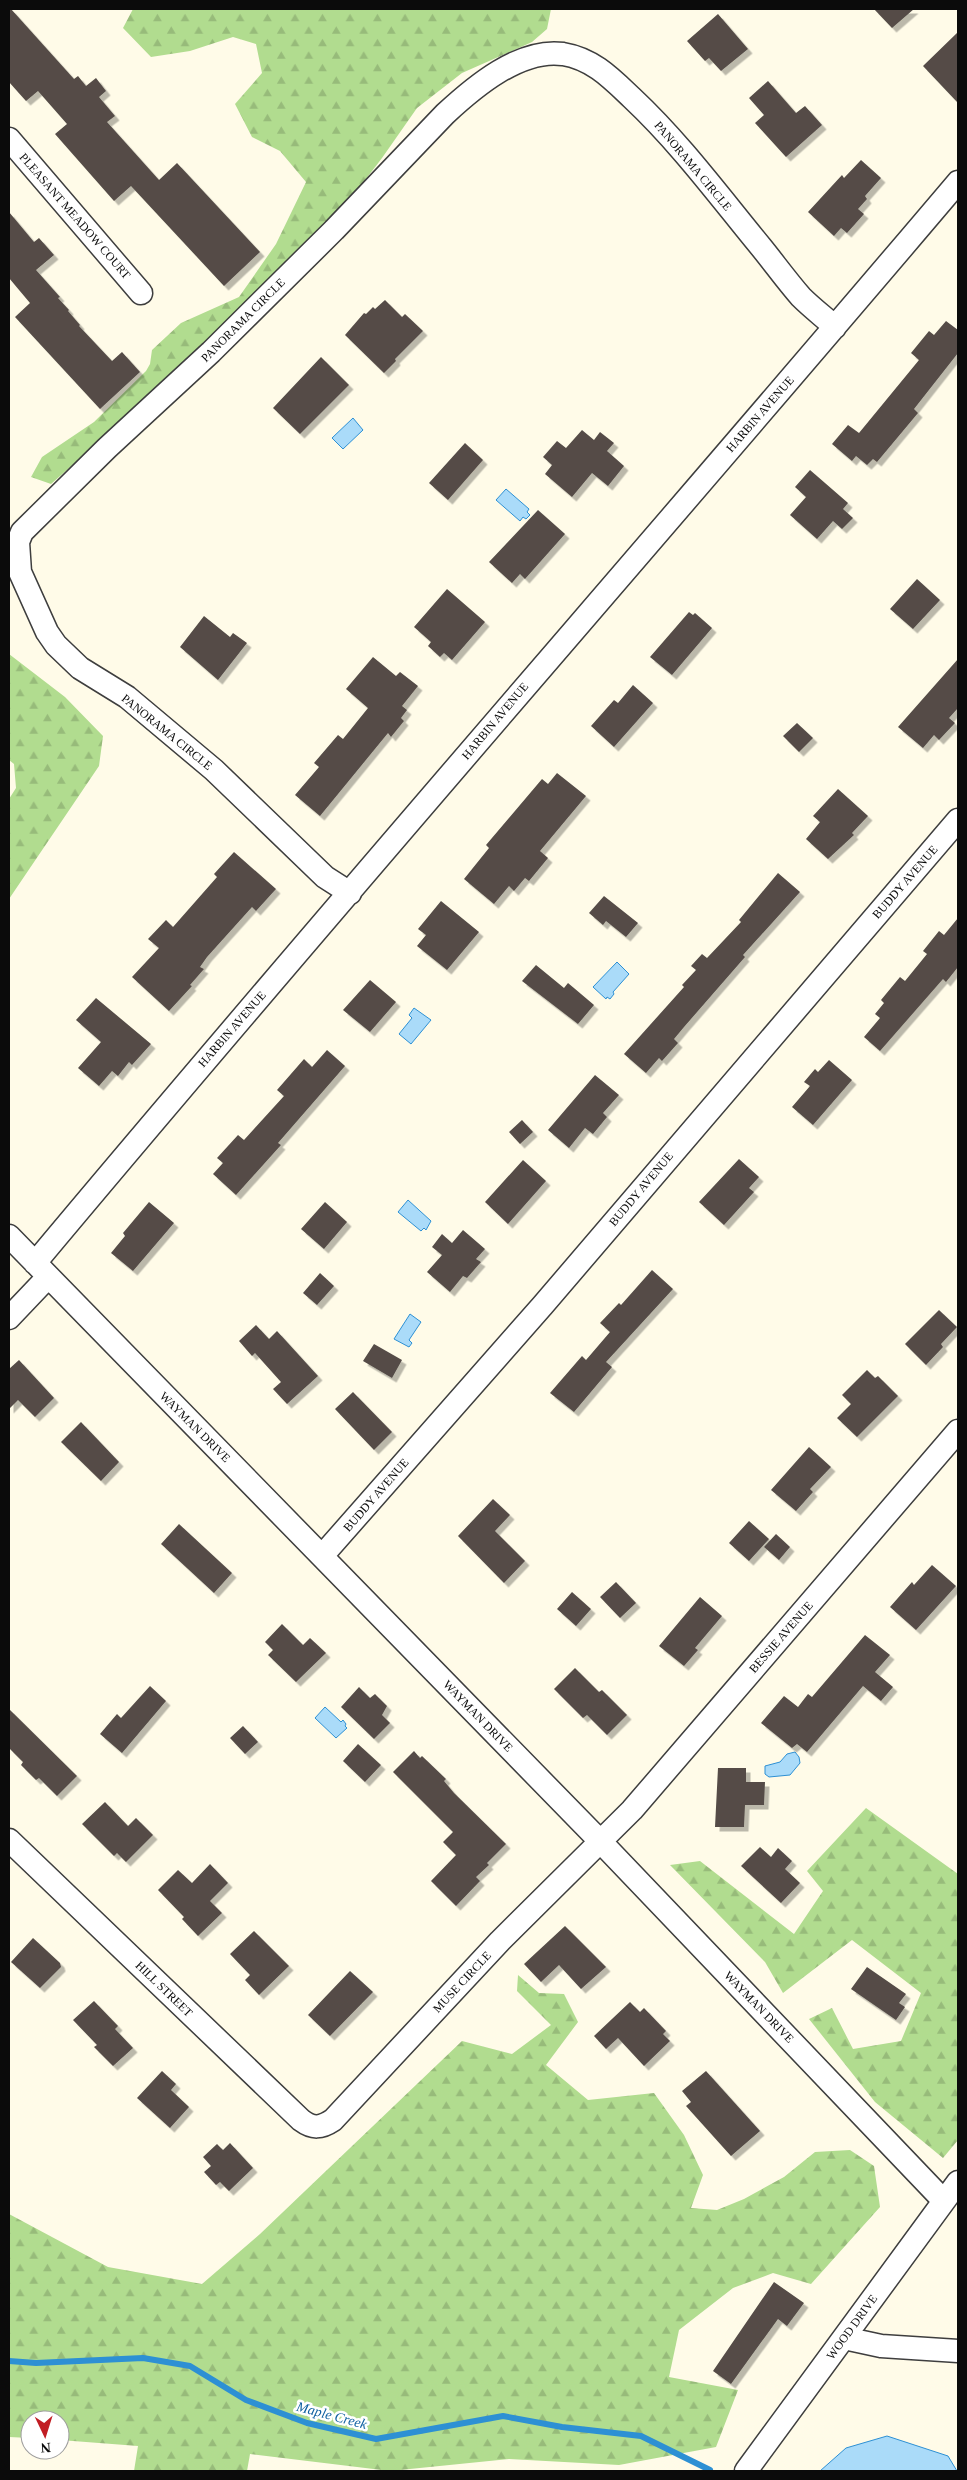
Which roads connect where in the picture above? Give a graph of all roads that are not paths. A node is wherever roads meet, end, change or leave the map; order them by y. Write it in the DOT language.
graph roads {
  1 [pos="9,138"];
  2 [pos="958,182"];
  3 [pos="141,293"];
  4 [pos="835,327"];
  5 [pos="958,820"];
  6 [pos="350,894"];
  7 [pos="9,1236"];
  8 [pos="41,1270"];
  9 [pos="9,1318"];
  10 [pos="958,1432"];
  11 [pos="322,1556"];
  12 [pos="9,1840"];
  13 [pos="600,1841"];
  14 [pos="325,2126"];
  15 [pos="958,2182"];
  16 [pos="943,2200"];
  17 [pos="844,2338"];
  18 [pos="958,2351"];
  19 [pos="746,2471"];
  1 -- 3 [label="street, PLEASANT MEADOW COURT"];
  2 -- 4 [label="street, HARBIN AVENUE"];
  4 -- 6 [label="street, HARBIN AVENUE"];
  4 -- 6 [label="street, PANORAMA CIRCLE"];
  5 -- 11 [label="street, BUDDY AVENUE"];
  6 -- 8 [label="street, HARBIN AVENUE"];
  7 -- 8 [label="street, WAYMAN DRIVE"];
  8 -- 9 [label="street, HARBIN AVENUE"];
  8 -- 11 [label="street, WAYMAN DRIVE"];
  10 -- 13 [label="street, BESSIE AVENUE"];
  11 -- 13 [label="street, WAYMAN DRIVE"];
  12 -- 14 [label="street, HILL STREET"];
  13 -- 14 [label="street, MUSE CIRCLE"];
  13 -- 16 [label="street, WAYMAN DRIVE"];
  15 -- 16 [label="street, WOOD DRIVE"];
  16 -- 17 [label="street, WOOD DRIVE"];
  17 -- 18 [label="street"];
  17 -- 19 [label="street, WOOD DRIVE"];
}
